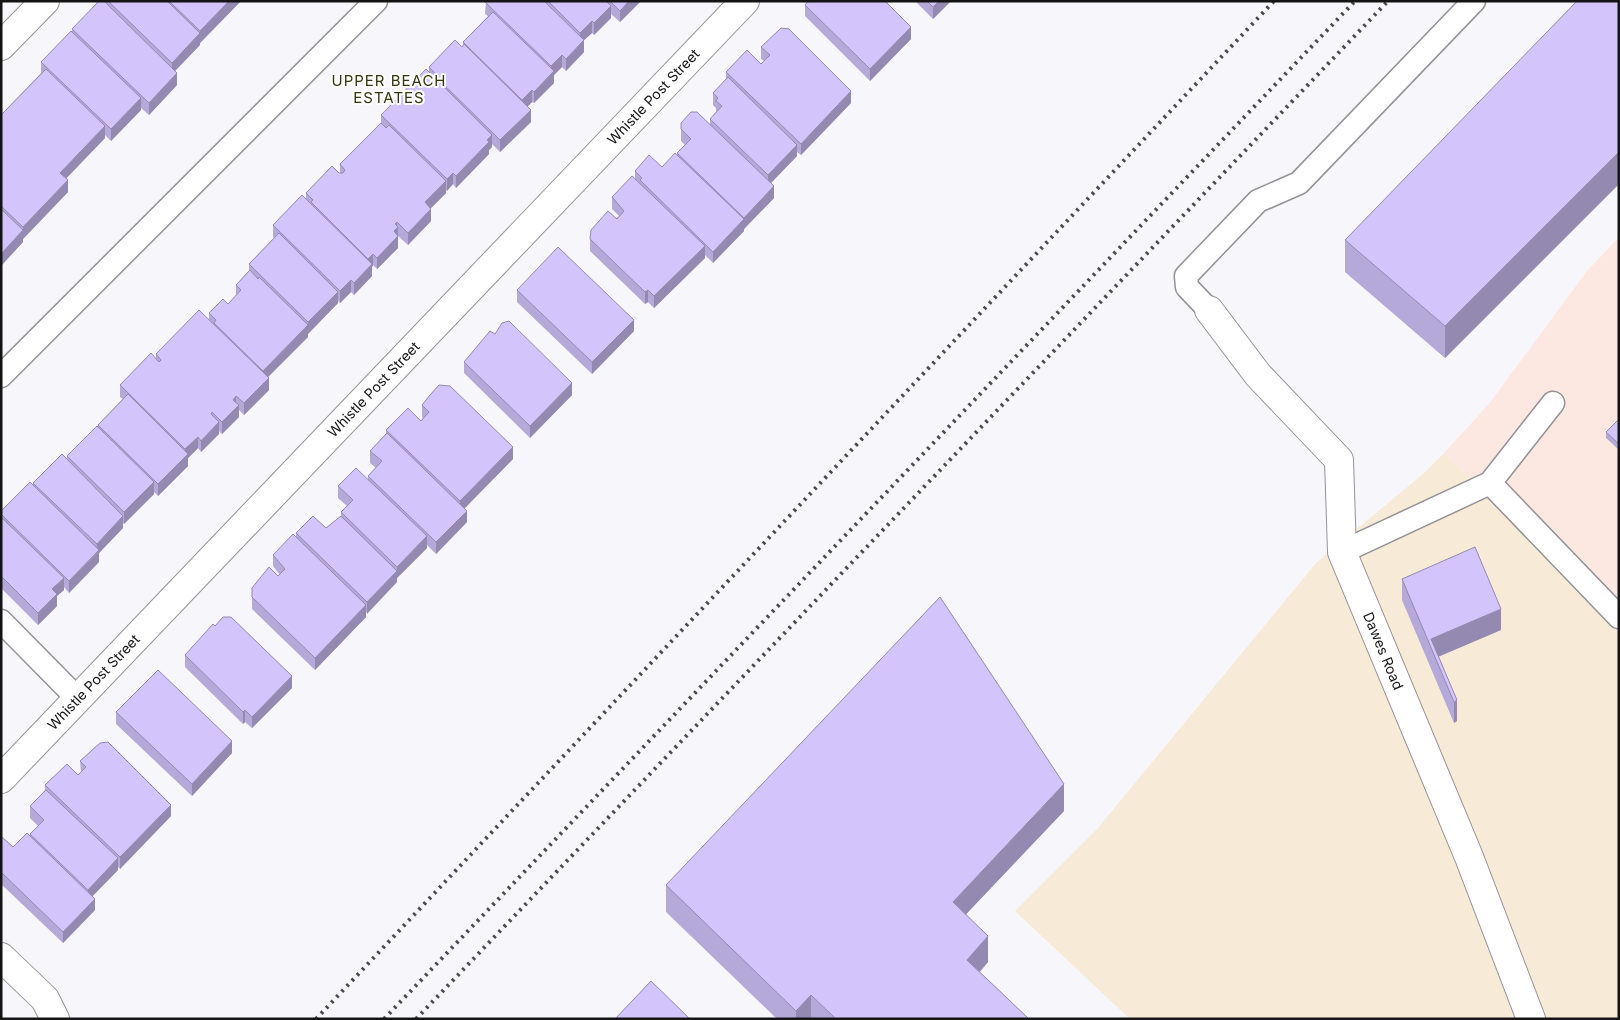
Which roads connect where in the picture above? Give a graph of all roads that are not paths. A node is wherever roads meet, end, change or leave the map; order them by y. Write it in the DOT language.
graph roads {
  1 [pos="45,1"];
  2 [pos="376,1"];
  3 [pos="745,1"];
  4 [pos="1474,1"];
  5 [pos="1,46"];
  6 [pos="1209,310"];
  7 [pos="1,376"];
  8 [pos="1553,404"];
  9 [pos="1490,483"];
  10 [pos="1342,552"];
  11 [pos="1619,616"];
  12 [pos="1,621"];
  13 [pos="79,700"];
  14 [pos="1,779"];
  15 [pos="1,957"];
  16 [pos="55,1019"];
  17 [pos="1531,1019"];
  1 -- 5 [label="street"];
  2 -- 7 [label="lane"];
  3 -- 13 [label="street, Whistle Post Street"];
  4 -- 6 [label="lane"];
  6 -- 10 [label="street, Dawes Road"];
  8 -- 9 [label="lane"];
  9 -- 10 [label="lane"];
  9 -- 11 [label="lane"];
  10 -- 17 [label="street, Dawes Road"];
  12 -- 13 [label="lane"];
  13 -- 14 [label="street, Whistle Post Street"];
  15 -- 16 [label="street"];
}
